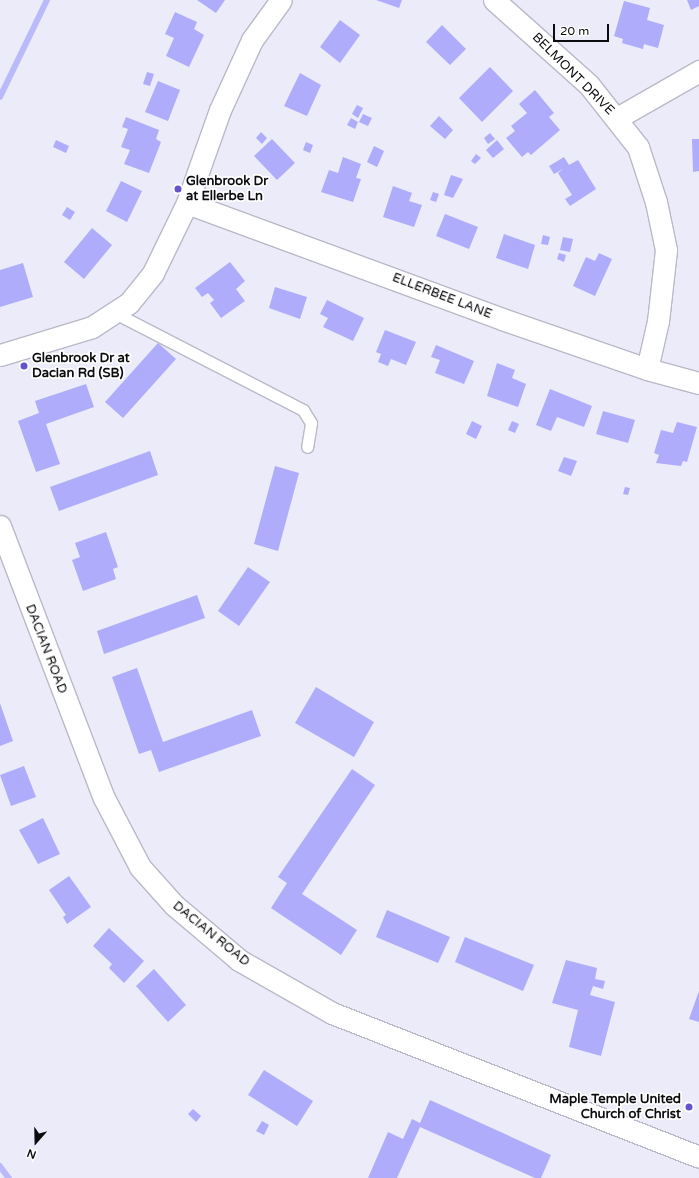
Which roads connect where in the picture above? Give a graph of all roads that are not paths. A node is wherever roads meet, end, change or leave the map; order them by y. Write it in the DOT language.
graph roads {
  1 [pos="281,0"];
  2 [pos="494,0"];
  3 [pos="699,71"];
  4 [pos="617,118"];
  5 [pos="187,203"];
  6 [pos="115,313"];
  7 [pos="0,355"];
  8 [pos="647,368"];
  9 [pos="699,383"];
  10 [pos="307,447"];
  11 [pos="0,526"];
  12 [pos="699,1157"];
  1 -- 5 [label="street"];
  2 -- 4 [label="street, BELMONT DRIVE"];
  3 -- 4 [label="street"];
  4 -- 8 [label="street, BELMONT DRIVE"];
  5 -- 6 [label="street"];
  5 -- 8 [label="street, ELLERBEE LANE"];
  6 -- 7 [label="street"];
  6 -- 10 [label="lane"];
  8 -- 9 [label="street, ELLERBEE LANE"];
  11 -- 12 [label="street, DACIAN ROAD"];
}
